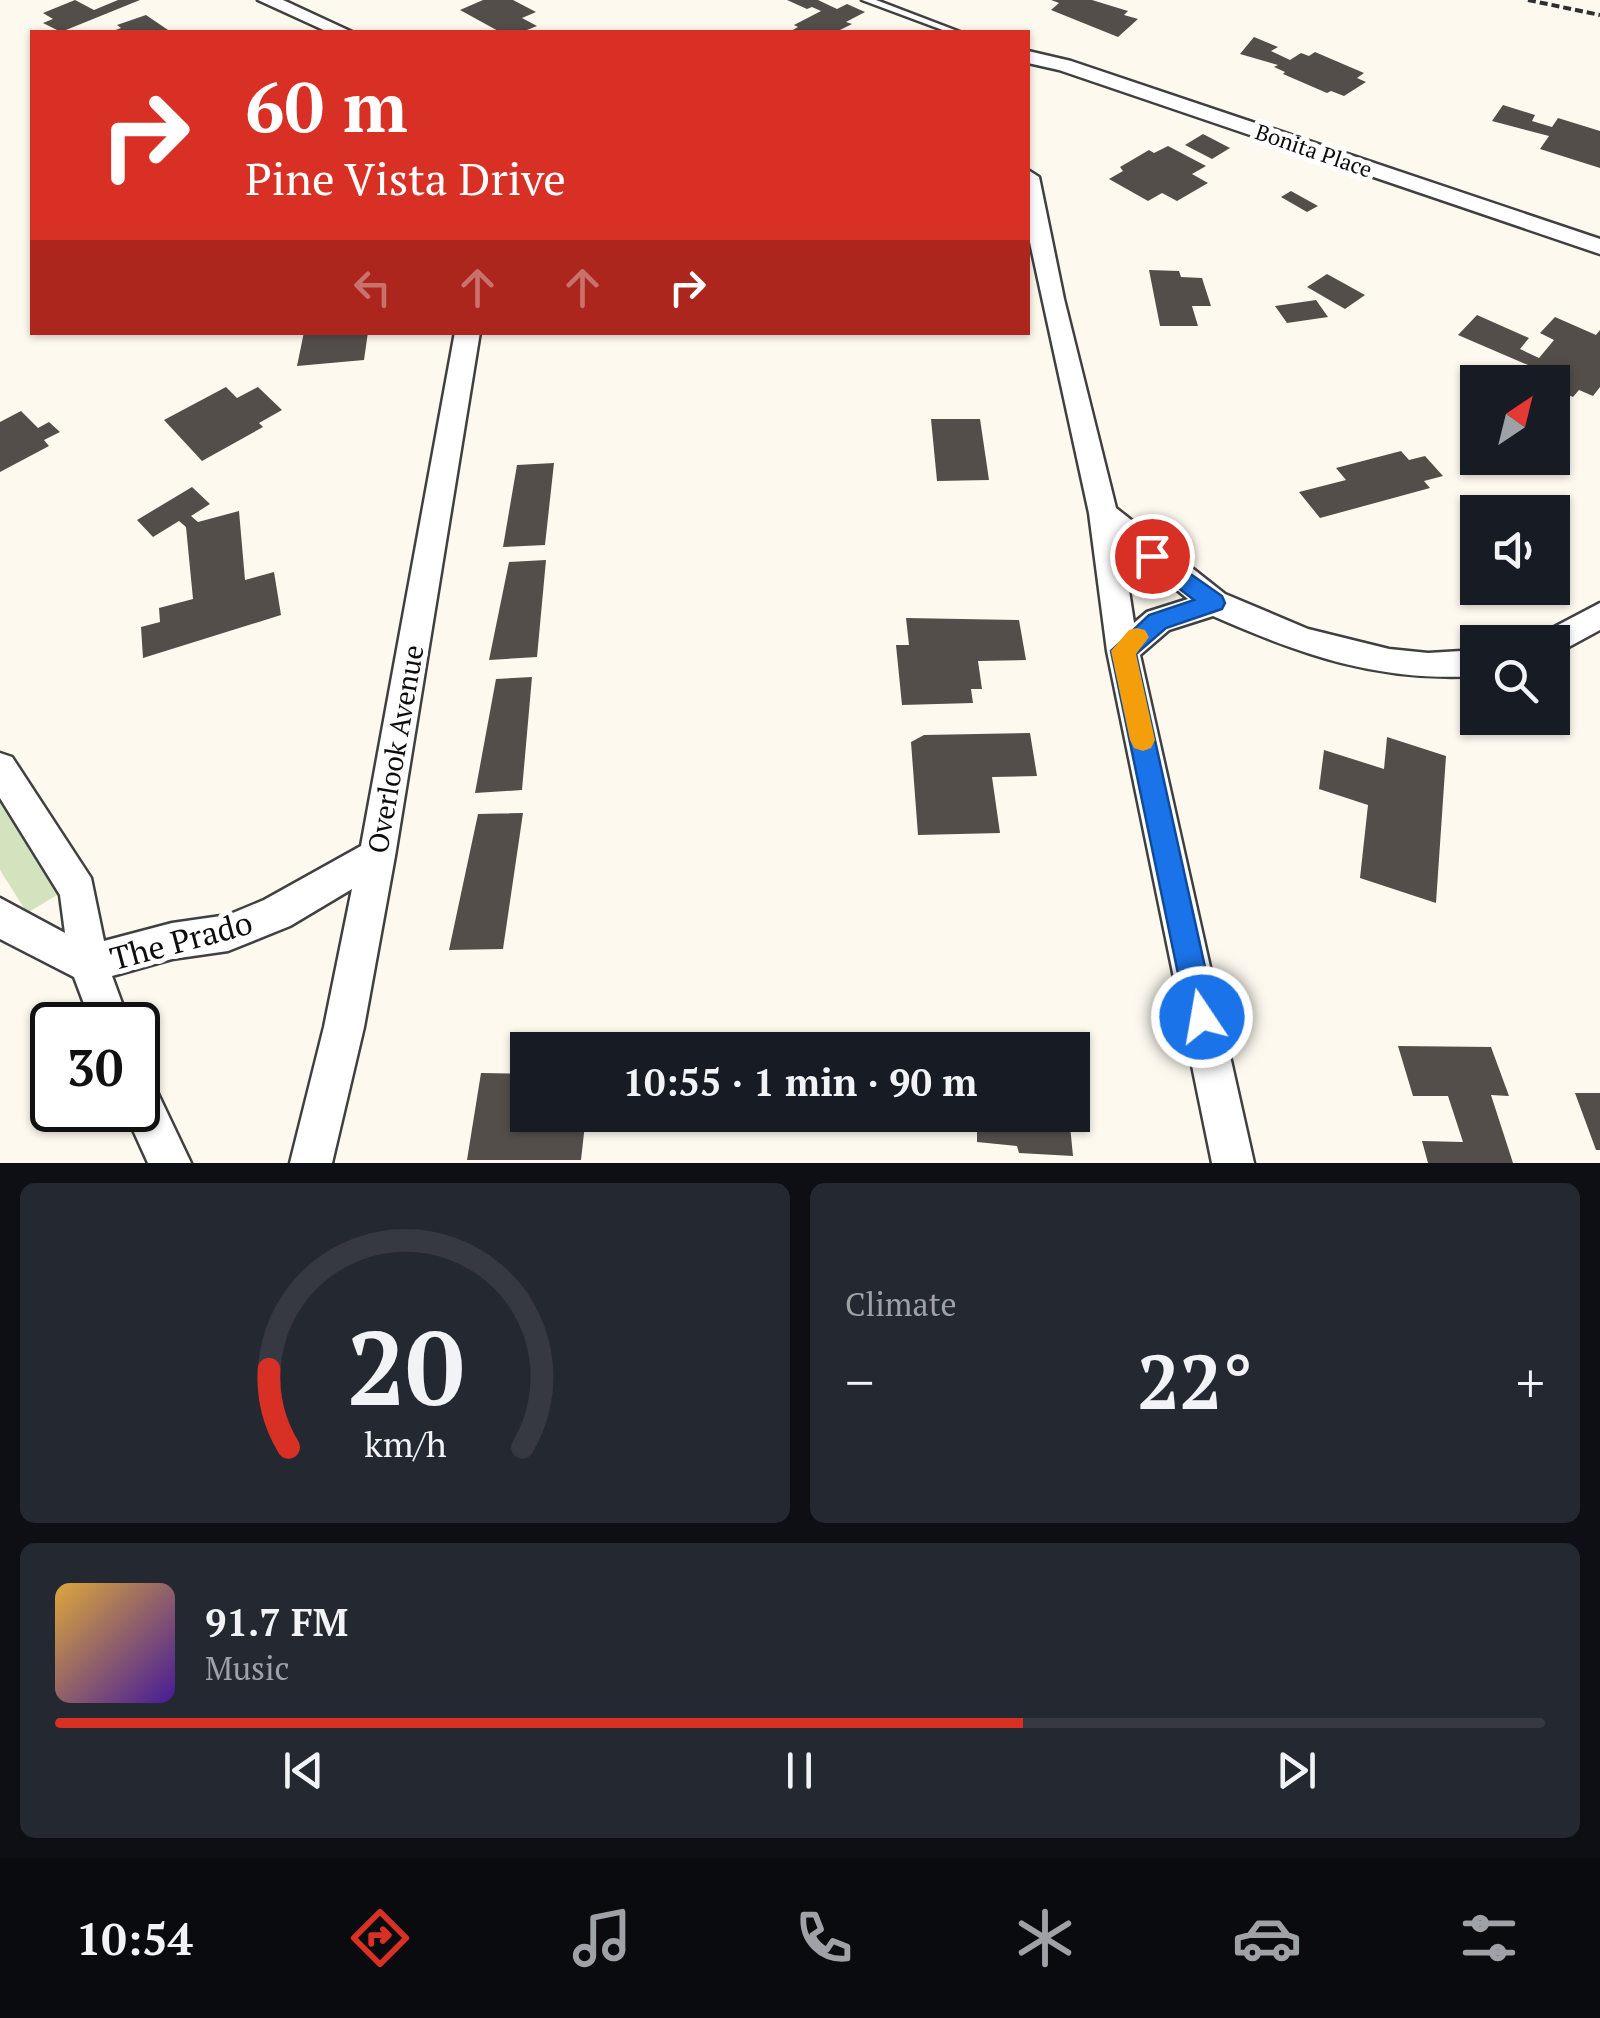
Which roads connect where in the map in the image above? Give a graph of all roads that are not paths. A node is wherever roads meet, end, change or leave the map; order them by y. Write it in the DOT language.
graph roads {
  1 [pos="266,0"];
  2 [pos="867,0"];
  3 [pos="338,30"];
  4 [pos="949,30"];
  5 [pos="1030,57"];
  6 [pos="1030,186"];
  7 [pos="1600,247"];
  8 [pos="467,335"];
  9 [pos="1103,513"];
  10 [pos="1214,603"];
  11 [pos="1600,615"];
  12 [pos="1570,632"];
  13 [pos="1123,651"];
  14 [pos="1460,665"];
  15 [pos="0,768"];
  16 [pos="377,856"];
  17 [pos="0,916"];
  18 [pos="88,964"];
  19 [pos="102,1002"];
  20 [pos="155,1132"];
  21 [pos="170,1163"];
  22 [pos="311,1163"];
  23 [pos="1233,1163"];
  1 -- 3 [label="street"];
  2 -- 4 [label="lane"];
  5 -- 7 [label="street, Bonita Place"];
  6 -- 9 [label="street"];
  8 -- 16 [label="street, Overlook Avenue"];
  9 -- 10 [label="street"];
  9 -- 13 [label="street"];
  10 -- 13 [label="street"];
  10 -- 14 [label="street"];
  11 -- 12 [label="street"];
  13 -- 23 [label="street"];
  15 -- 18 [label="street, The Prado"];
  16 -- 18 [label="street, The Prado"];
  16 -- 22 [label="street, Overlook Avenue"];
  17 -- 18 [label="street, The Prado"];
  18 -- 19 [label="street, The Prado"];
  20 -- 21 [label="street"];
}
